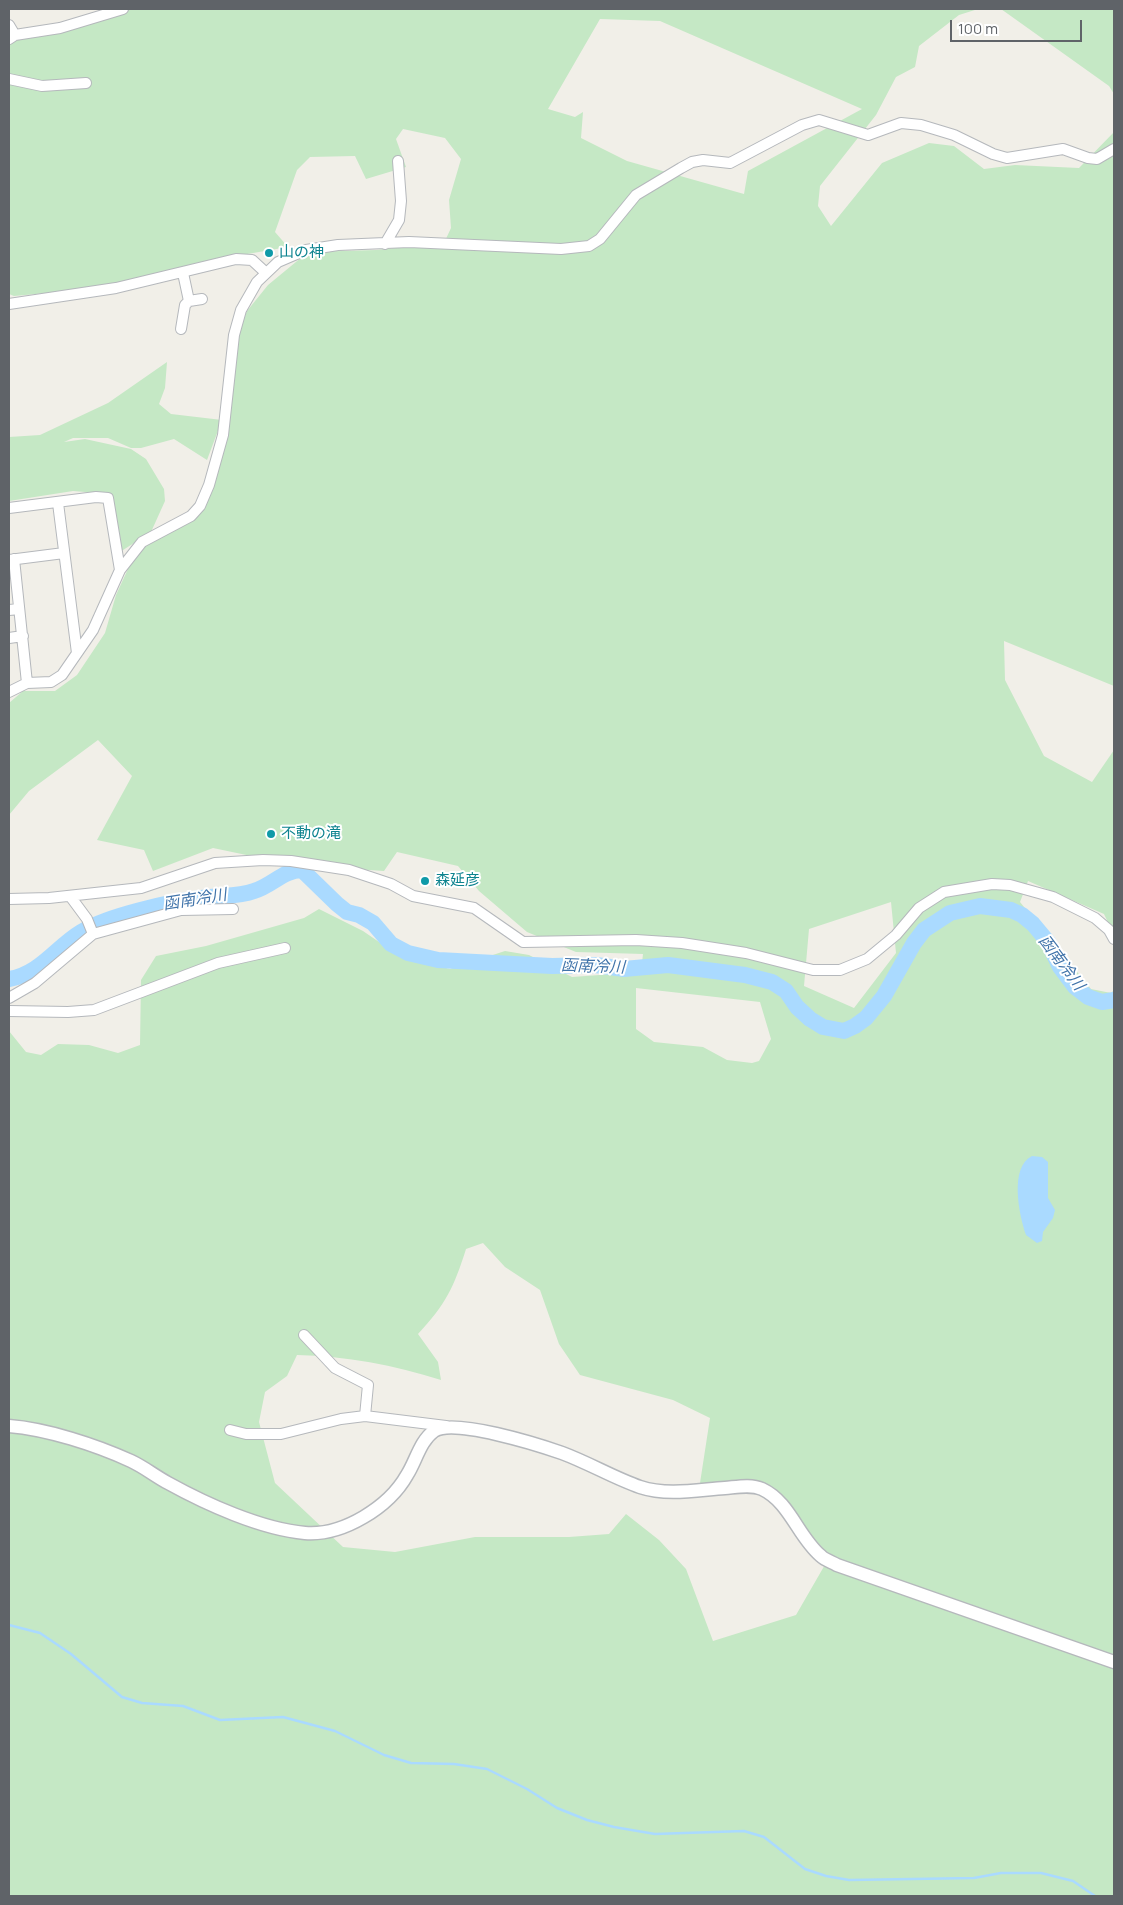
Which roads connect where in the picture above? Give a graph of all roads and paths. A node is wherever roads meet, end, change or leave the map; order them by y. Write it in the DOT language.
graph roads {
  1 [pos="122,9"];
  2 [pos="9,24"];
  3 [pos="12,37"];
  4 [pos="9,79"];
  5 [pos="86,84"];
  6 [pos="1114,149"];
  7 [pos="398,161"];
  8 [pos="385,244"];
  9 [pos="265,272"];
  10 [pos="183,273"];
  11 [pos="202,298"];
  12 [pos="188,301"];
  13 [pos="9,304"];
  14 [pos="181,329"];
  15 [pos="58,503"];
  16 [pos="9,508"];
  17 [pos="64,553"];
  18 [pos="12,560"];
  19 [pos="120,570"];
  20 [pos="14,609"];
  21 [pos="23,636"];
  22 [pos="9,638"];
  23 [pos="78,653"];
  24 [pos="27,683"];
  25 [pos="9,692"];
  26 [pos="70,896"];
  27 [pos="9,899"];
  28 [pos="233,910"];
  29 [pos="93,934"];
  30 [pos="1114,939"];
  31 [pos="285,948"];
  32 [pos="9,998"];
  33 [pos="9,1011"];
  34 [pos="304,1335"];
  35 [pos="366,1416"];
  36 [pos="9,1426"];
  37 [pos="449,1426"];
  38 [pos="230,1430"];
  39 [pos="1114,1662"];
  1 -- 3 [label="street"];
  2 -- 3 [label="street"];
  4 -- 5 [label="street"];
  6 -- 8 [label="street"];
  7 -- 8 [label="street"];
  8 -- 9 [label="street"];
  9 -- 10 [label="street"];
  9 -- 19 [label="street"];
  10 -- 12 [label="street"];
  10 -- 13 [label="street"];
  11 -- 12 [label="street"];
  12 -- 14 [label="street"];
  15 -- 16 [label="street"];
  15 -- 17 [label="street"];
  15 -- 19 [label="street"];
  17 -- 18 [label="street"];
  17 -- 23 [label="street"];
  18 -- 20 [label="street"];
  19 -- 23 [label="street"];
  20 -- 21 [label="street"];
  21 -- 22 [label="street"];
  21 -- 24 [label="street"];
  23 -- 24 [label="street"];
  24 -- 25 [label="street"];
  26 -- 27 [label="street"];
  26 -- 29 [label="street"];
  26 -- 30 [label="street"];
  28 -- 29 [label="street"];
  29 -- 32 [label="street"];
  31 -- 33 [label="street"];
  34 -- 35 [label="street"];
  35 -- 37 [label="street"];
  35 -- 38 [label="street"];
  36 -- 37 [label="street"];
  37 -- 39 [label="street"];
}
